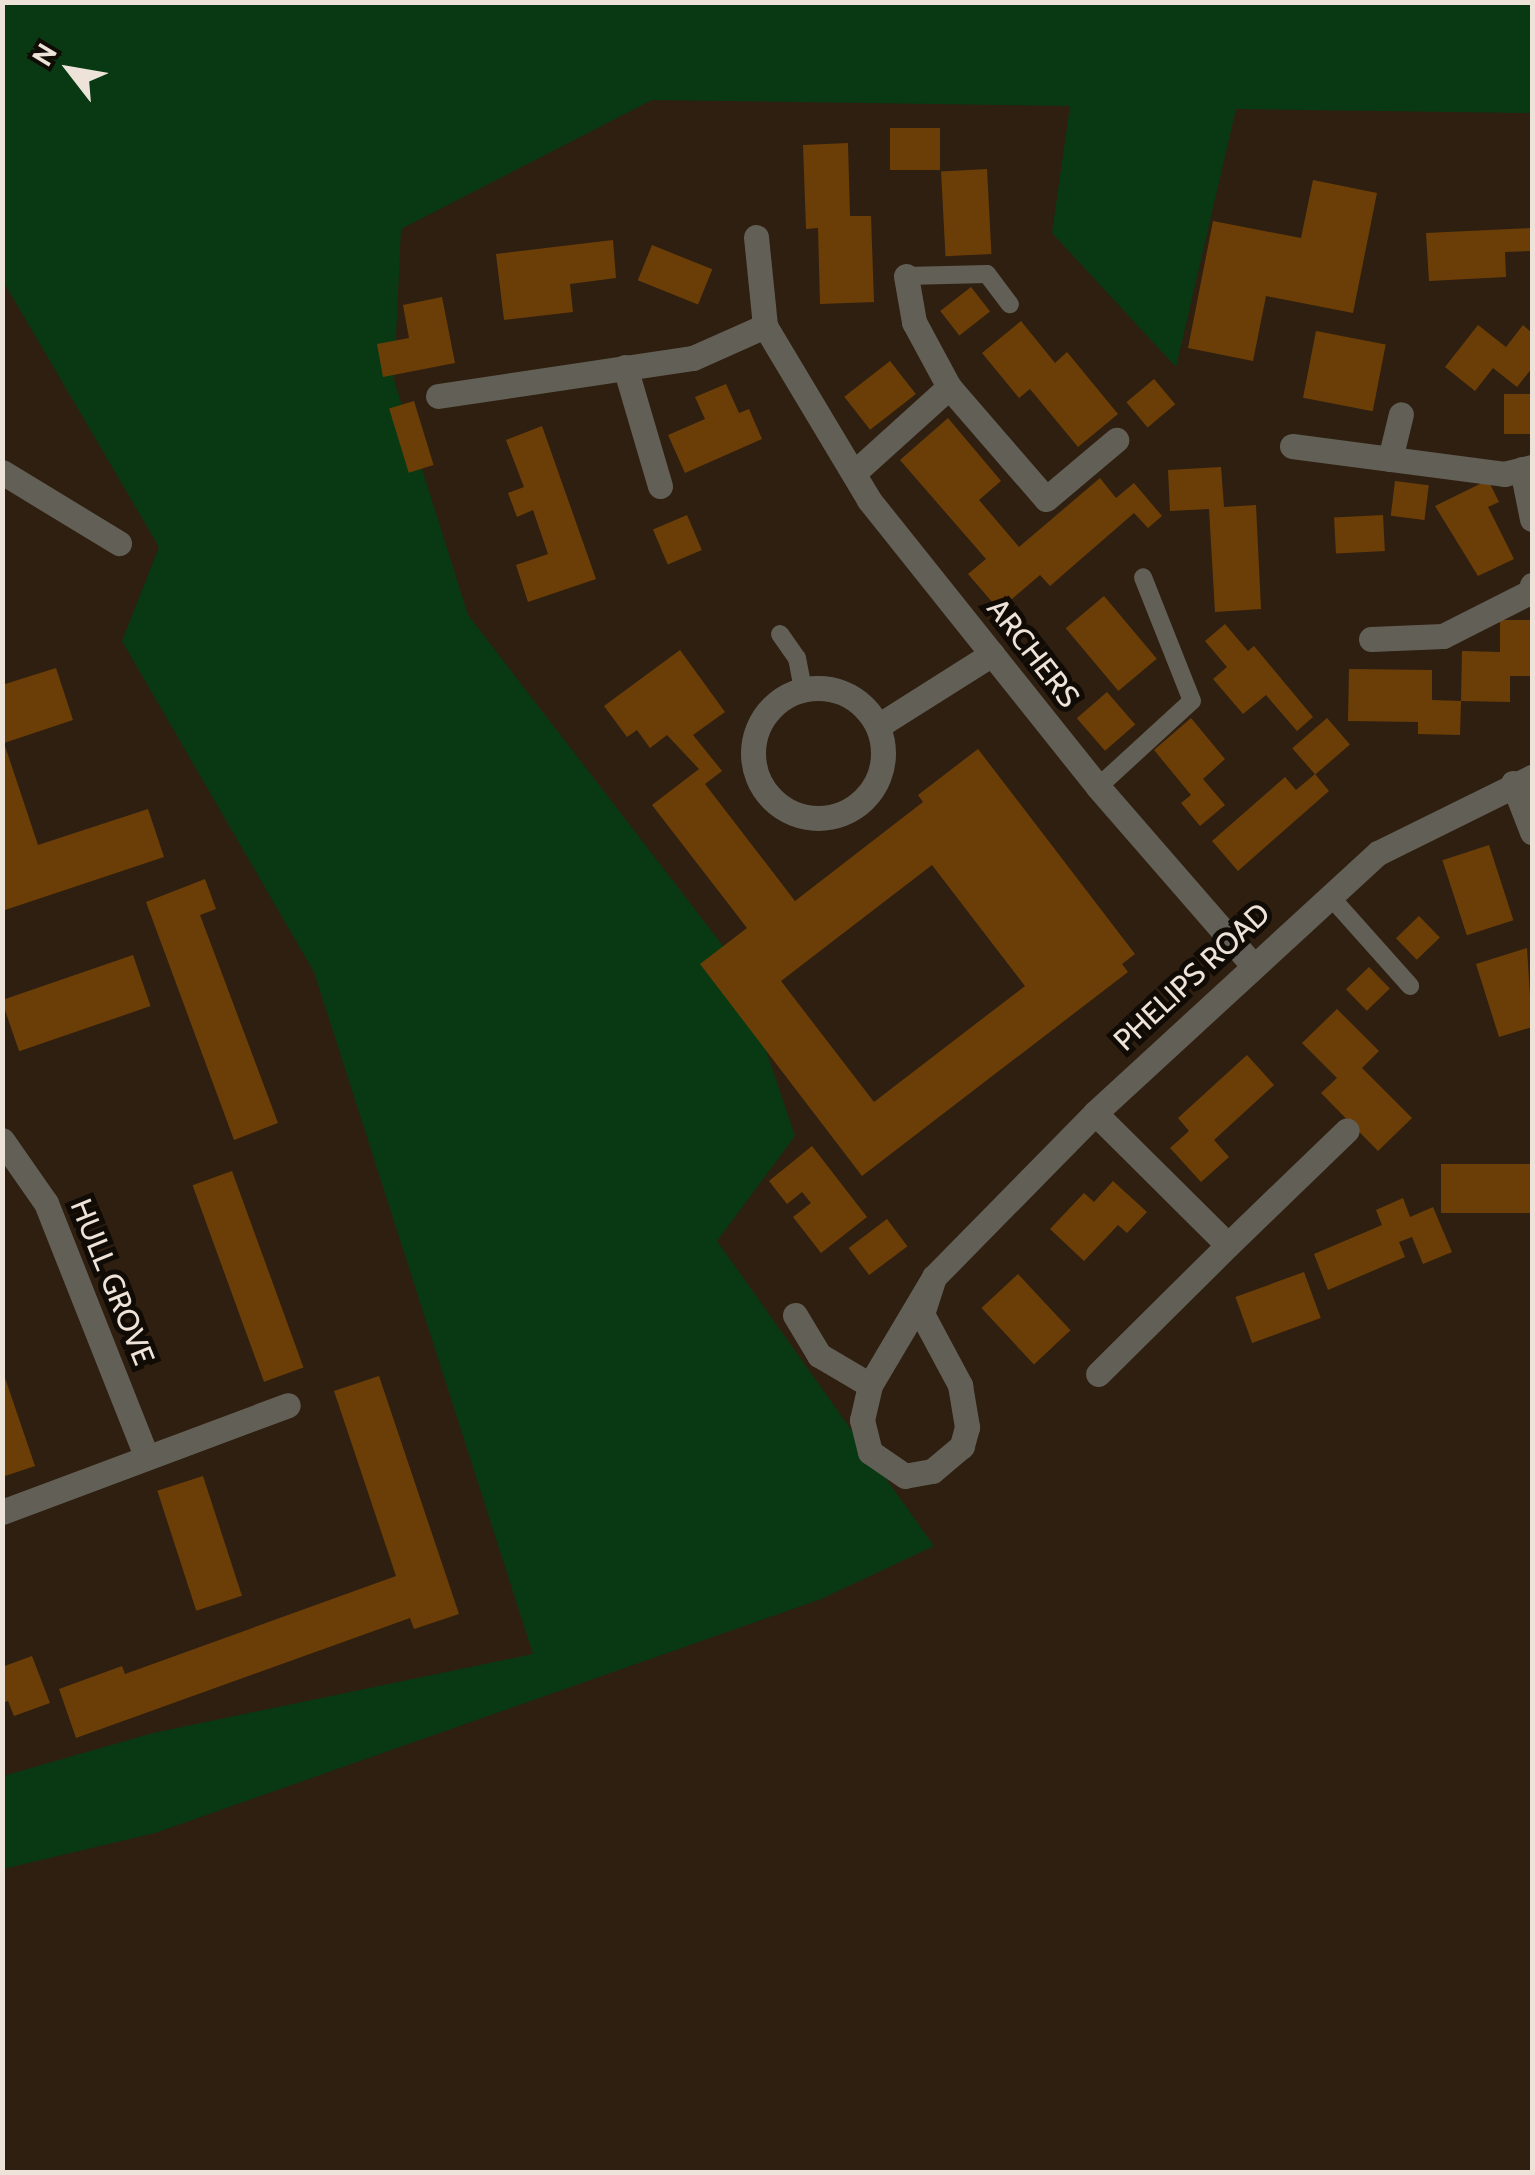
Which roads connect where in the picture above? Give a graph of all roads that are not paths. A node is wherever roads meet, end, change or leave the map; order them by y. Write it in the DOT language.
graph roads {
  1 [pos="756,238"];
  2 [pos="906,276"];
  3 [pos="1010,304"];
  4 [pos="765,326"];
  5 [pos="625,367"];
  6 [pos="949,387"];
  7 [pos="438,396"];
  8 [pos="1401,414"];
  9 [pos="1116,440"];
  10 [pos="1292,446"];
  11 [pos="1390,458"];
  12 [pos="1527,468"];
  13 [pos="2,472"];
  14 [pos="854,472"];
  15 [pos="660,486"];
  16 [pos="1532,519"];
  17 [pos="119,543"];
  18 [pos="1142,576"];
  19 [pos="1532,585"];
  20 [pos="780,634"];
  21 [pos="1370,640"];
  22 [pos="992,654"];
  23 [pos="803,689"];
  24 [pos="878,726"];
  25 [pos="1522,780"];
  26 [pos="1098,787"];
  27 [pos="1532,832"];
  28 [pos="1329,895"];
  29 [pos="1252,964"];
  30 [pos="1410,986"];
  31 [pos="1095,1113"];
  32 [pos="1347,1130"];
  33 [pos="2,1140"];
  34 [pos="1228,1245"];
  35 [pos="934,1277"];
  36 [pos="795,1316"];
  37 [pos="1098,1374"];
  38 [pos="870,1385"];
  39 [pos="288,1405"];
  40 [pos="146,1456"];
  41 [pos="2,1512"];
  1 -- 4 [label="street"];
  2 -- 3 [label="lane"];
  2 -- 6 [label="street"];
  4 -- 5 [label="street"];
  4 -- 14 [label="street, ARCHERS"];
  5 -- 7 [label="street"];
  5 -- 15 [label="street"];
  6 -- 9 [label="street"];
  6 -- 14 [label="street"];
  8 -- 11 [label="street"];
  10 -- 11 [label="street"];
  11 -- 12 [label="street"];
  12 -- 16 [label="street"];
  13 -- 17 [label="street"];
  14 -- 22 [label="street, ARCHERS"];
  18 -- 26 [label="lane"];
  19 -- 21 [label="street"];
  20 -- 23 [label="lane"];
  22 -- 24 [label="street"];
  22 -- 26 [label="street, ARCHERS"];
  23 -- 24 [label="street"];
  23 -- 24 [label="street"];
  25 -- 27 [label="street"];
  25 -- 28 [label="street, PHELIPS ROAD"];
  26 -- 29 [label="street, ARCHERS"];
  28 -- 29 [label="street, PHELIPS ROAD"];
  28 -- 30 [label="lane"];
  29 -- 31 [label="street, PHELIPS ROAD"];
  31 -- 34 [label="street"];
  31 -- 35 [label="street, PHELIPS ROAD"];
  32 -- 34 [label="street"];
  33 -- 40 [label="street, HULL GROVE"];
  34 -- 37 [label="street"];
  35 -- 38 [label="street, PHELIPS ROAD"];
  35 -- 38 [label="street"];
  36 -- 38 [label="street"];
  39 -- 40 [label="street"];
  40 -- 41 [label="street"];
}
